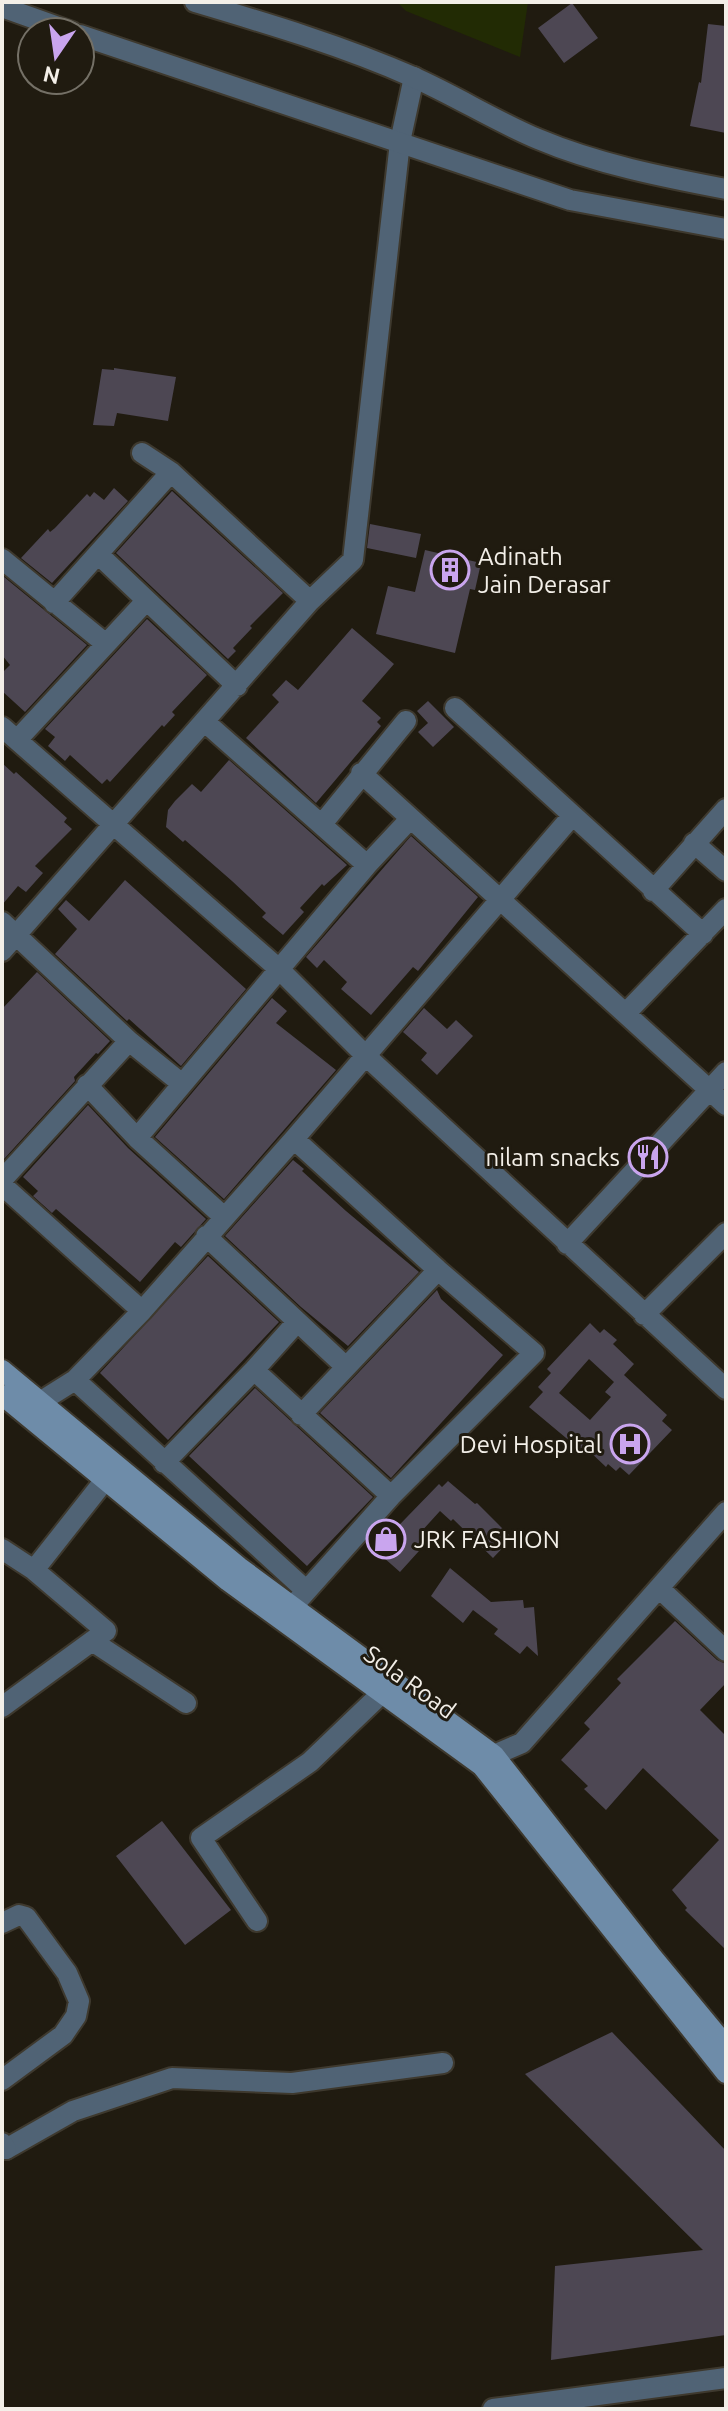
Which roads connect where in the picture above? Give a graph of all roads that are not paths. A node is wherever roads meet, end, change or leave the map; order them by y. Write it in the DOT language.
graph roads {
  1 [pos="195,2"];
  2 [pos="2,7"];
  3 [pos="27,16"];
  4 [pos="96,41"];
  5 [pos="414,77"];
  6 [pos="400,142"];
  7 [pos="726,189"];
  8 [pos="726,229"];
  9 [pos="142,453"];
  10 [pos="171,472"];
  11 [pos="98,554"];
  12 [pos="2,559"];
  13 [pos="146,601"];
  14 [pos="310,601"];
  15 [pos="54,603"];
  16 [pos="106,644"];
  17 [pos="237,686"];
  18 [pos="455,708"];
  19 [pos="406,721"];
  20 [pos="205,722"];
  21 [pos="10,733"];
  22 [pos="361,773"];
  23 [pos="726,809"];
  24 [pos="572,816"];
  25 [pos="410,819"];
  26 [pos="322,824"];
  27 [pos="116,825"];
  28 [pos="694,843"];
  29 [pos="367,865"];
  30 [pos="726,871"];
  31 [pos="653,891"];
  32 [pos="499,899"];
  33 [pos="726,909"];
  34 [pos="10,928"];
  35 [pos="703,934"];
  36 [pos="2,951"];
  37 [pos="279,969"];
  38 [pos="627,1012"];
  39 [pos="129,1041"];
  40 [pos="366,1056"];
  41 [pos="726,1072"];
  42 [pos="181,1083"];
  43 [pos="87,1085"];
  44 [pos="709,1090"];
  45 [pos="726,1105"];
  46 [pos="137,1138"];
  47 [pos="294,1139"];
  48 [pos="2,1182"];
  49 [pos="224,1217"];
  50 [pos="726,1233"];
  51 [pos="206,1236"];
  52 [pos="567,1244"];
  53 [pos="438,1270"];
  54 [pos="142,1311"];
  55 [pos="644,1315"];
  56 [pos="297,1322"];
  57 [pos="346,1367"];
  58 [pos="2,1370"];
  59 [pos="254,1370"];
  60 [pos="75,1380"];
  61 [pos="726,1389"];
  62 [pos="2,1395"];
  63 [pos="40,1402"];
  64 [pos="301,1415"];
  65 [pos="164,1463"];
  66 [pos="105,1480"];
  67 [pos="391,1496"];
  68 [pos="726,1512"];
  69 [pos="2,1549"];
  70 [pos="34,1570"];
  71 [pos="299,1584"];
  72 [pos="659,1588"];
  73 [pos="293,1606"];
  74 [pos="92,1641"];
  75 [pos="726,1651"];
  76 [pos="382,1693"];
  77 [pos="186,1703"];
  78 [pos="2,1707"];
  79 [pos="488,1760"];
  80 [pos="257,1921"];
  81 [pos="2,1923"];
  82 [pos="726,2046"];
  83 [pos="443,2063"];
  84 [pos="726,2073"];
  85 [pos="2,2080"];
  86 [pos="4,2146"];
  87 [pos="726,2378"];
  88 [pos="493,2409"];
  1 -- 5 [label="street"];
  2 -- 3 [label="street"];
  4 -- 6 [label="street"];
  5 -- 6 [label="street"];
  5 -- 7 [label="street"];
  6 -- 8 [label="street"];
  6 -- 14 [label="street"];
  9 -- 10 [label="street"];
  10 -- 11 [label="street"];
  10 -- 14 [label="street"];
  11 -- 13 [label="street"];
  11 -- 15 [label="street"];
  12 -- 15 [label="street"];
  13 -- 16 [label="street"];
  13 -- 17 [label="street"];
  14 -- 17 [label="street"];
  15 -- 16 [label="street"];
  16 -- 21 [label="street"];
  17 -- 20 [label="street"];
  18 -- 24 [label="street"];
  19 -- 22 [label="street"];
  20 -- 26 [label="street"];
  20 -- 27 [label="street"];
  21 -- 27 [label="street"];
  22 -- 25 [label="street"];
  22 -- 26 [label="street"];
  23 -- 28 [label="street"];
  24 -- 31 [label="street"];
  24 -- 32 [label="street"];
  25 -- 29 [label="street"];
  25 -- 32 [label="street"];
  26 -- 29 [label="street"];
  27 -- 34 [label="street"];
  27 -- 37 [label="street"];
  28 -- 30 [label="street"];
  28 -- 31 [label="street"];
  29 -- 37 [label="street"];
  31 -- 35 [label="street"];
  32 -- 38 [label="street"];
  32 -- 40 [label="street"];
  33 -- 35 [label="street"];
  34 -- 36 [label="street"];
  34 -- 39 [label="street"];
  35 -- 38 [label="street"];
  37 -- 40 [label="street"];
  37 -- 42 [label="street"];
  38 -- 44 [label="street"];
  39 -- 42 [label="street"];
  39 -- 43 [label="street"];
  40 -- 47 [label="street"];
  40 -- 52 [label="street"];
  41 -- 44 [label="street"];
  42 -- 46 [label="street"];
  43 -- 46 [label="street"];
  43 -- 48 [label="street"];
  44 -- 45 [label="street"];
  44 -- 52 [label="street"];
  46 -- 49 [label="street"];
  47 -- 49 [label="street"];
  47 -- 53 [label="street"];
  48 -- 54 [label="street"];
  49 -- 51 [label="street"];
  50 -- 55 [label="street"];
  51 -- 54 [label="street"];
  51 -- 56 [label="street"];
  52 -- 55 [label="street"];
  53 -- 57 [label="street"];
  53 -- 67 [label="street"];
  54 -- 60 [label="street"];
  55 -- 61 [label="street"];
  56 -- 57 [label="street"];
  56 -- 59 [label="street"];
  57 -- 64 [label="street"];
  58 -- 63 [label="main road, Sola Road"];
  59 -- 64 [label="street"];
  59 -- 65 [label="street"];
  60 -- 63 [label="street"];
  60 -- 65 [label="street"];
  62 -- 66 [label="main road, Sola Road"];
  63 -- 73 [label="main road, Sola Road"];
  64 -- 67 [label="street"];
  65 -- 71 [label="street"];
  66 -- 70 [label="street"];
  66 -- 76 [label="main road, Sola Road"];
  67 -- 73 [label="street"];
  68 -- 72 [label="street"];
  69 -- 70 [label="street"];
  70 -- 74 [label="street"];
  72 -- 75 [label="street"];
  72 -- 79 [label="street"];
  73 -- 79 [label="main road, Sola Road"];
  74 -- 77 [label="street"];
  74 -- 78 [label="street"];
  76 -- 79 [label="main road, Sola Road"];
  76 -- 80 [label="street"];
  79 -- 82 [label="main road, Sola Road"];
  79 -- 84 [label="main road, Sola Road"];
  81 -- 85 [label="street"];
  83 -- 86 [label="street"];
  87 -- 88 [label="street"];
}
